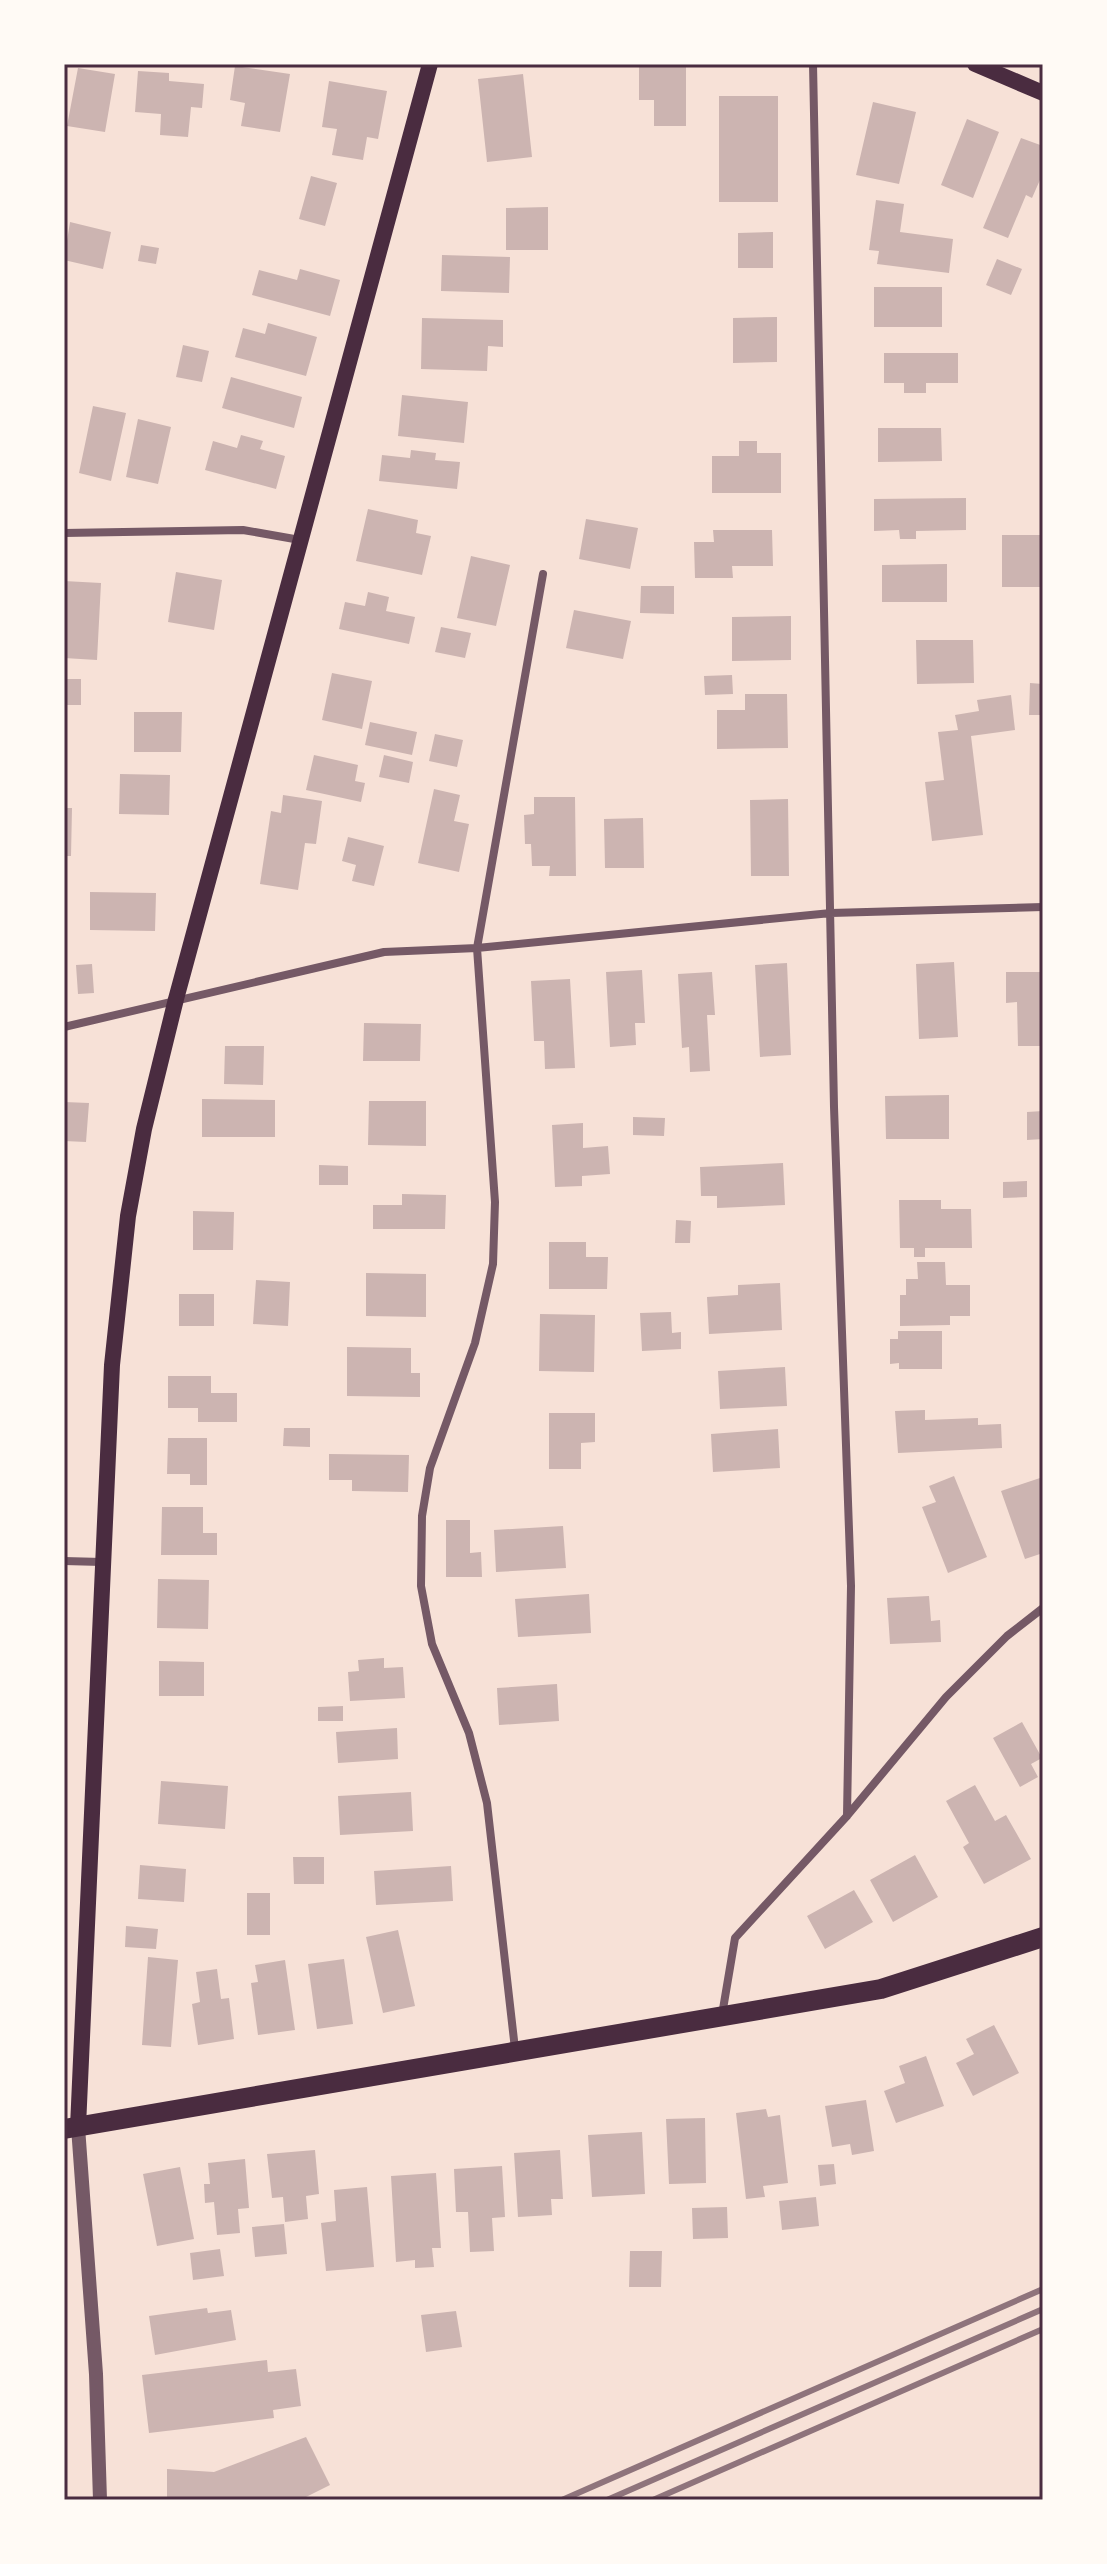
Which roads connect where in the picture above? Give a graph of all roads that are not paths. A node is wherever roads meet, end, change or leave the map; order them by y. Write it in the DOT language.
graph roads {
  1 [pos="430,64"];
  2 [pos="813,64"];
  3 [pos="975,64"];
  4 [pos="1043,93"];
  5 [pos="64,533"];
  6 [pos="300,540"];
  7 [pos="543,574"];
  8 [pos="1043,907"];
  9 [pos="831,913"];
  10 [pos="477,948"];
  11 [pos="176,999"];
  12 [pos="64,1027"];
  13 [pos="64,1561"];
  14 [pos="102,1562"];
  15 [pos="1043,1608"];
  16 [pos="847,1816"];
  17 [pos="1043,1937"];
  18 [pos="722,2015"];
  19 [pos="515,2050"];
  20 [pos="71,2128"];
  21 [pos="100,2500"];
  1 -- 6 [label="main road"];
  2 -- 9 [label="street"];
  3 -- 4 [label="main road"];
  5 -- 6 [label="street"];
  6 -- 11 [label="main road"];
  7 -- 10 [label="street"];
  8 -- 9 [label="street"];
  9 -- 10 [label="street"];
  9 -- 16 [label="street"];
  10 -- 11 [label="street"];
  10 -- 19 [label="street"];
  11 -- 12 [label="street"];
  11 -- 14 [label="main road"];
  13 -- 14 [label="street"];
  14 -- 20 [label="main road"];
  15 -- 16 [label="street"];
  16 -- 18 [label="street"];
  17 -- 18 [label="main road"];
  18 -- 19 [label="main road"];
  19 -- 20 [label="main road"];
  20 -- 21 [label="street"];
}
